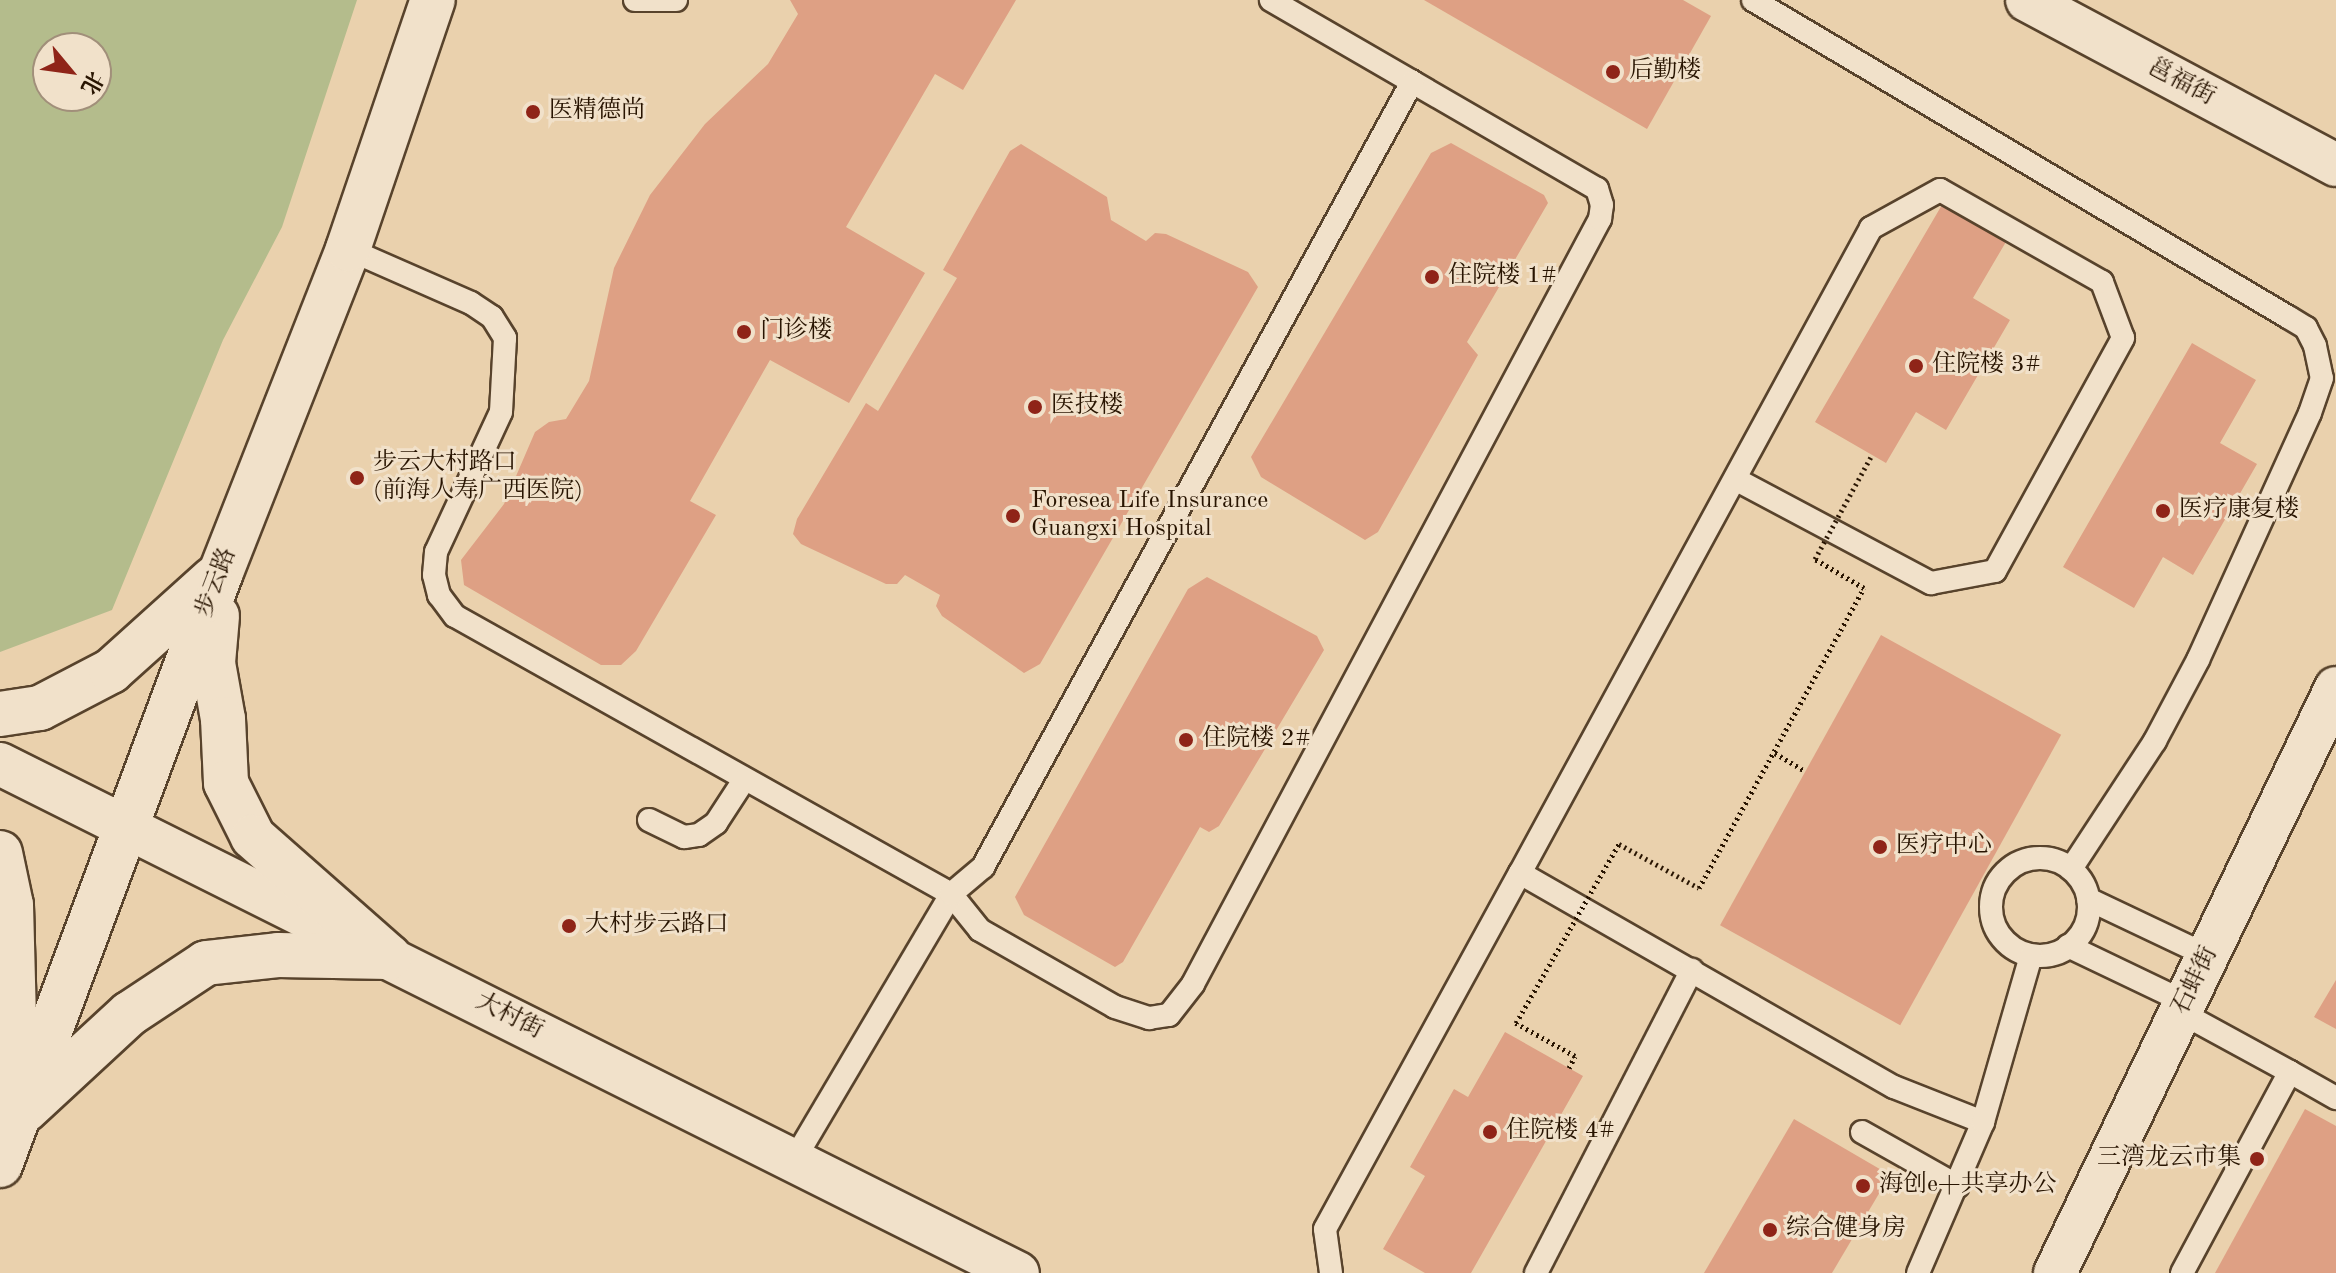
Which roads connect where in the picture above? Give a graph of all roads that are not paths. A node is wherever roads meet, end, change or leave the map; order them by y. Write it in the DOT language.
graph roads {
  1 [pos="433,0"];
  2 [pos="635,0"];
  3 [pos="676,0"];
  4 [pos="1271,0"];
  5 [pos="1753,0"];
  6 [pos="2027,0"];
  7 [pos="1412,82"];
  8 [pos="2336,165"];
  9 [pos="348,249"];
  10 [pos="1735,479"];
  11 [pos="221,572"];
  12 [pos="2336,688"];
  13 [pos="0,714"];
  14 [pos="0,764"];
  15 [pos="744,780"];
  16 [pos="649,820"];
  17 [pos="129,825"];
  18 [pos="0,853"];
  19 [pos="2071,869"];
  20 [pos="1520,873"];
  21 [pos="951,894"];
  22 [pos="2088,899"];
  23 [pos="2068,946"];
  24 [pos="2031,956"];
  25 [pos="2208,956"];
  26 [pos="389,957"];
  27 [pos="1692,970"];
  28 [pos="2183,1007"];
  29 [pos="2290,1072"];
  30 [pos="2336,1098"];
  31 [pos="17,1118"];
  32 [pos="1983,1122"];
  33 [pos="1862,1132"];
  34 [pos="794,1160"];
  35 [pos="0,1165"];
  36 [pos="1958,1186"];
  37 [pos="1018,1273"];
  38 [pos="1331,1273"];
  39 [pos="1536,1273"];
  40 [pos="1918,1273"];
  41 [pos="2055,1273"];
  42 [pos="2182,1273"];
  1 -- 9 [label="street, 步云路"];
  2 -- 3 [label="lane"];
  4 -- 7 [label="lane"];
  5 -- 19 [label="lane"];
  6 -- 8 [label="street, 邕福街"];
  7 -- 21 [label="lane"];
  7 -- 21 [label="lane"];
  9 -- 11 [label="street, 步云路"];
  9 -- 15 [label="lane"];
  10 -- 10 [label="lane"];
  10 -- 20 [label="lane"];
  11 -- 13 [label="street"];
  11 -- 17 [label="street, 步云路"];
  11 -- 26 [label="street"];
  12 -- 25 [label="street, 石蚌街"];
  14 -- 17 [label="street, 大村街"];
  15 -- 16 [label="lane"];
  15 -- 21 [label="lane"];
  17 -- 26 [label="street, 大村街"];
  17 -- 31 [label="street, 步云路"];
  18 -- 31 [label="street"];
  19 -- 22 [label="lane"];
  19 -- 24 [label="lane"];
  20 -- 27 [label="lane"];
  20 -- 38 [label="lane"];
  21 -- 34 [label="lane"];
  22 -- 23 [label="lane"];
  22 -- 25 [label="lane"];
  23 -- 24 [label="lane"];
  23 -- 28 [label="lane"];
  24 -- 32 [label="lane"];
  25 -- 28 [label="street, 石蚌街"];
  26 -- 31 [label="street"];
  26 -- 34 [label="street, 大村街"];
  27 -- 32 [label="lane"];
  27 -- 39 [label="lane"];
  28 -- 29 [label="lane"];
  28 -- 41 [label="street, 石蚌街"];
  29 -- 30 [label="lane"];
  29 -- 42 [label="lane"];
  31 -- 35 [label="street, 步云路"];
  32 -- 36 [label="lane"];
  33 -- 36 [label="lane"];
  34 -- 37 [label="street, 大村街"];
  36 -- 40 [label="lane"];
}
